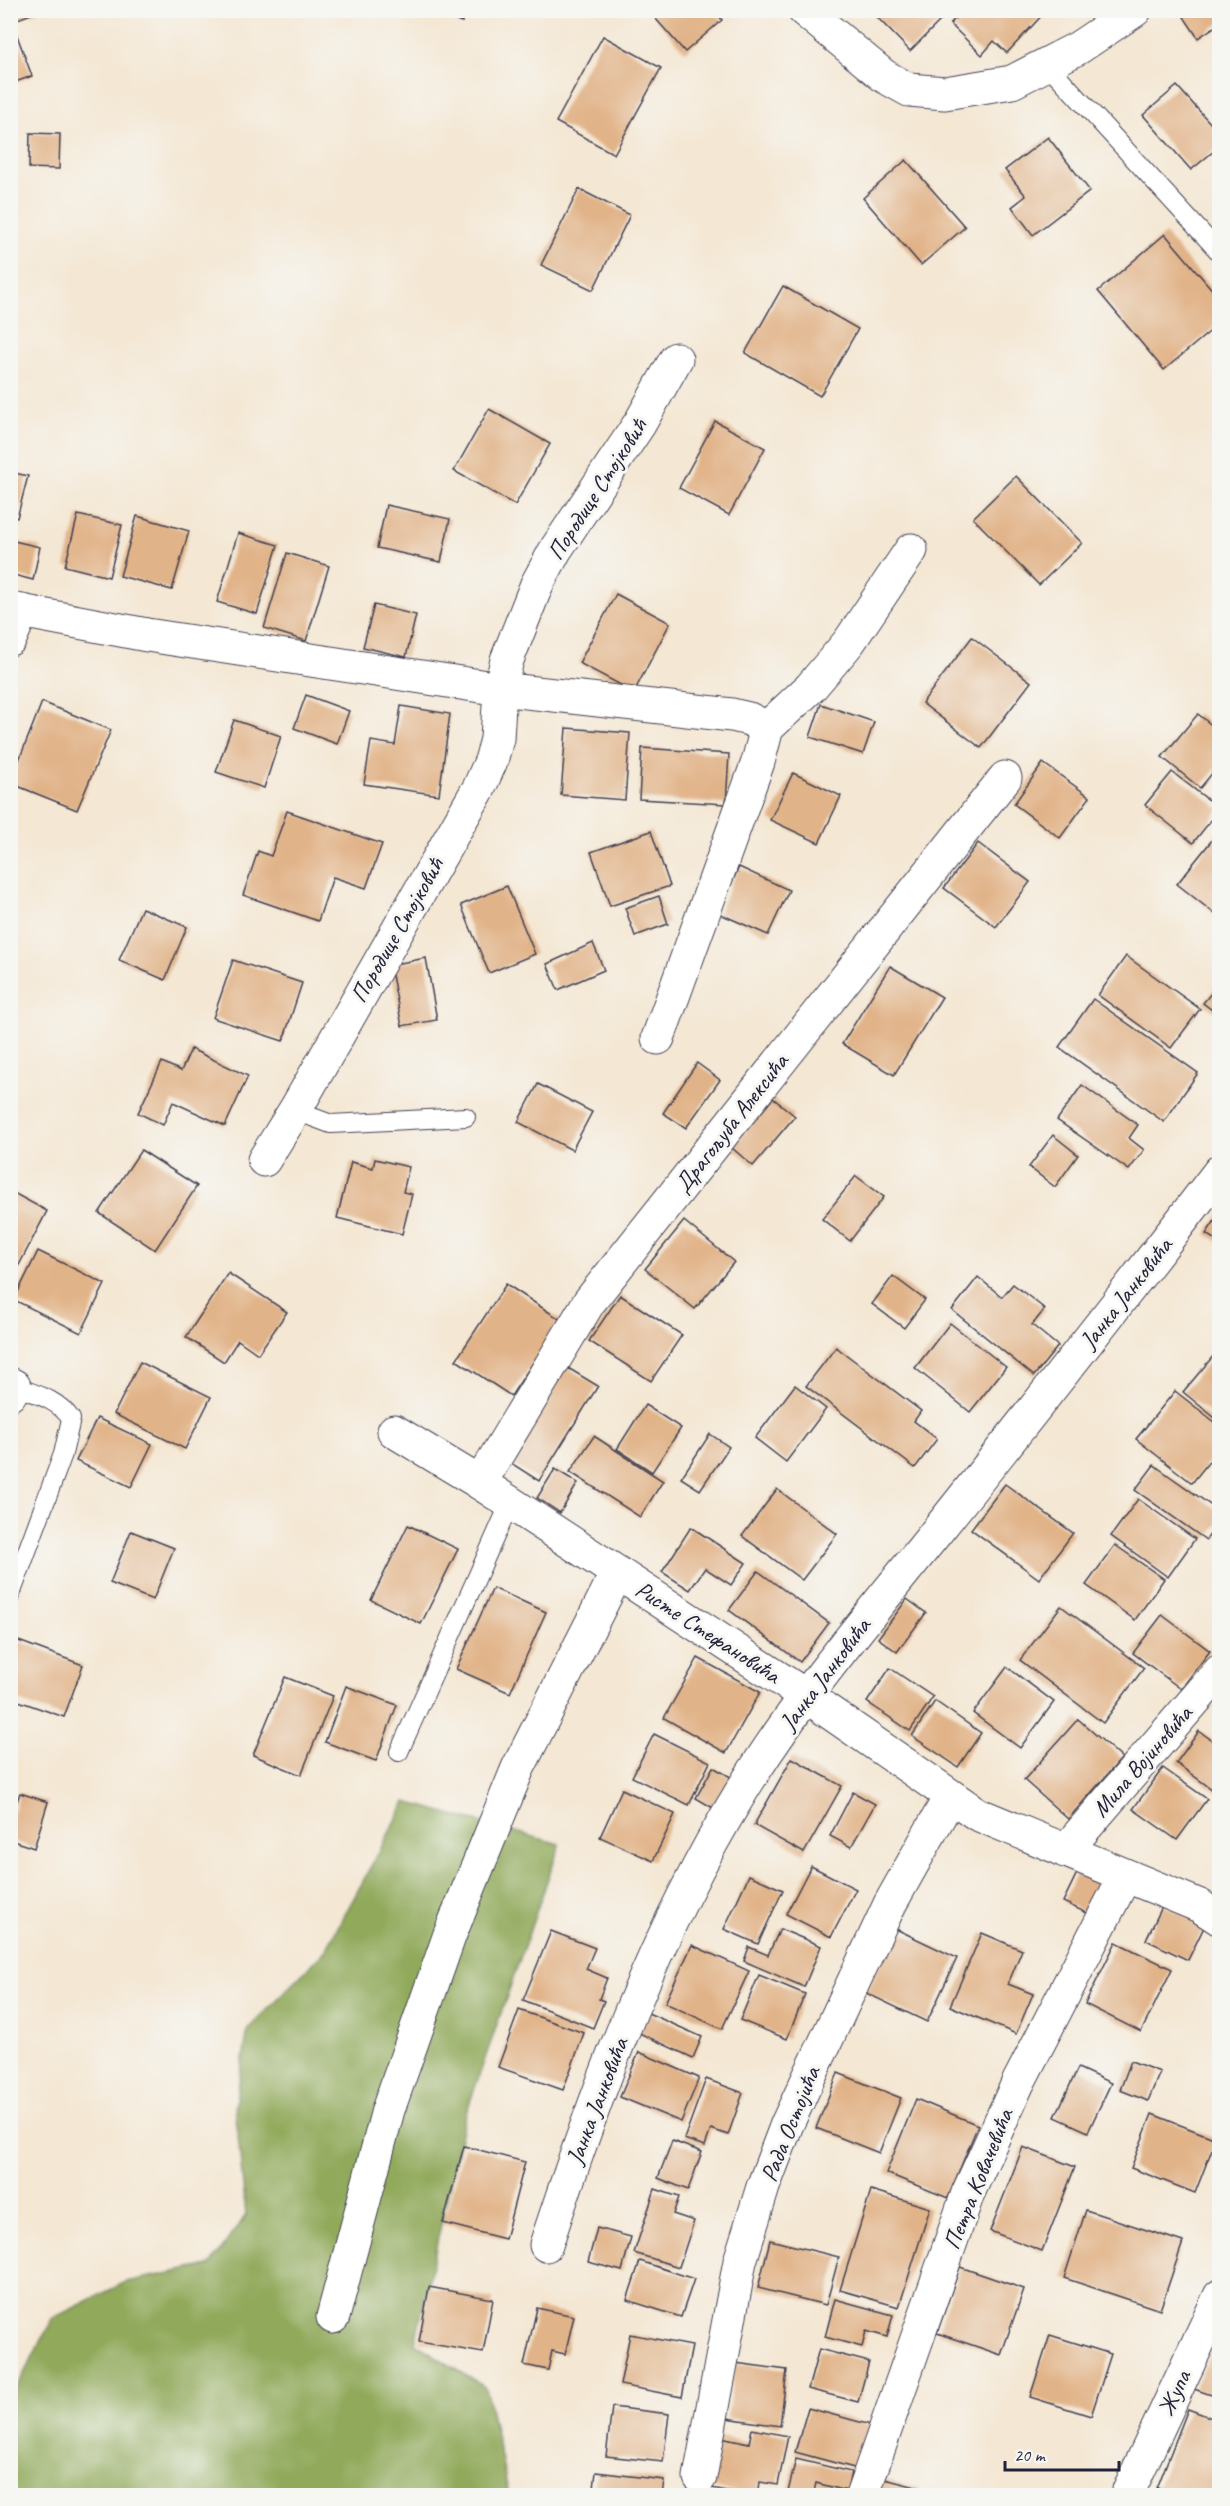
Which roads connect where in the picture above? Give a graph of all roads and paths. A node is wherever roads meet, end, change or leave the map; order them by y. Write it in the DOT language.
graph roads {
  1 [pos="804,10"];
  2 [pos="1135,10"];
  3 [pos="1048,66"];
  4 [pos="1220,253"];
  5 [pos="676,359"];
  6 [pos="911,550"];
  7 [pos="14,620"];
  8 [pos="500,689"];
  9 [pos="767,728"];
  10 [pos="1005,778"];
  11 [pos="658,1038"];
  12 [pos="297,1107"];
  13 [pos="466,1117"];
  14 [pos="264,1160"];
  15 [pos="1220,1171"];
  16 [pos="12,1388"];
  17 [pos="394,1431"];
  18 [pos="480,1483"];
  19 [pos="510,1503"];
  20 [pos="617,1573"];
  21 [pos="10,1597"];
  22 [pos="1220,1671"];
  23 [pos="806,1696"];
  24 [pos="399,1752"];
  25 [pos="950,1797"];
  26 [pos="1065,1851"];
  27 [pos="1125,1876"];
  28 [pos="1220,1919"];
  29 [pos="546,2245"];
  30 [pos="1220,2296"];
  31 [pos="333,2317"];
  32 [pos="700,2476"];
  33 [pos="1129,2490"];
  34 [pos="862,2496"];
  1 -- 3 [label="street"];
  2 -- 3 [label="street"];
  3 -- 4 [label="lane"];
  5 -- 8 [label="street, Породице Стојковић"];
  6 -- 9 [label="street"];
  7 -- 8 [label="street"];
  8 -- 9 [label="street"];
  8 -- 12 [label="street, Породице Стојковић"];
  9 -- 11 [label="street"];
  10 -- 18 [label="street, Драгољуба Алексића"];
  12 -- 13 [label="lane"];
  12 -- 14 [label="street, Породице Стојковић"];
  15 -- 23 [label="street, Јанка Јанковића"];
  16 -- 21 [label="lane"];
  17 -- 18 [label="street, Ристе Стефановића"];
  18 -- 19 [label="street, Ристе Стефановића"];
  19 -- 20 [label="street, Ристе Стефановића"];
  19 -- 24 [label="lane"];
  20 -- 23 [label="street, Ристе Стефановића"];
  20 -- 31 [label="street"];
  22 -- 26 [label="street, Мила Војиновића"];
  23 -- 25 [label="street, Ристе Стефановића"];
  23 -- 29 [label="street, Јанка Јанковића"];
  25 -- 26 [label="street, Ристе Стефановића"];
  25 -- 32 [label="street, Рада Остојића"];
  26 -- 27 [label="street, Ристе Стефановића"];
  27 -- 28 [label="street, Ристе Стефановића"];
  27 -- 34 [label="street, Петра Ковачевића"];
  30 -- 33 [label="street, Жупа"];
}
